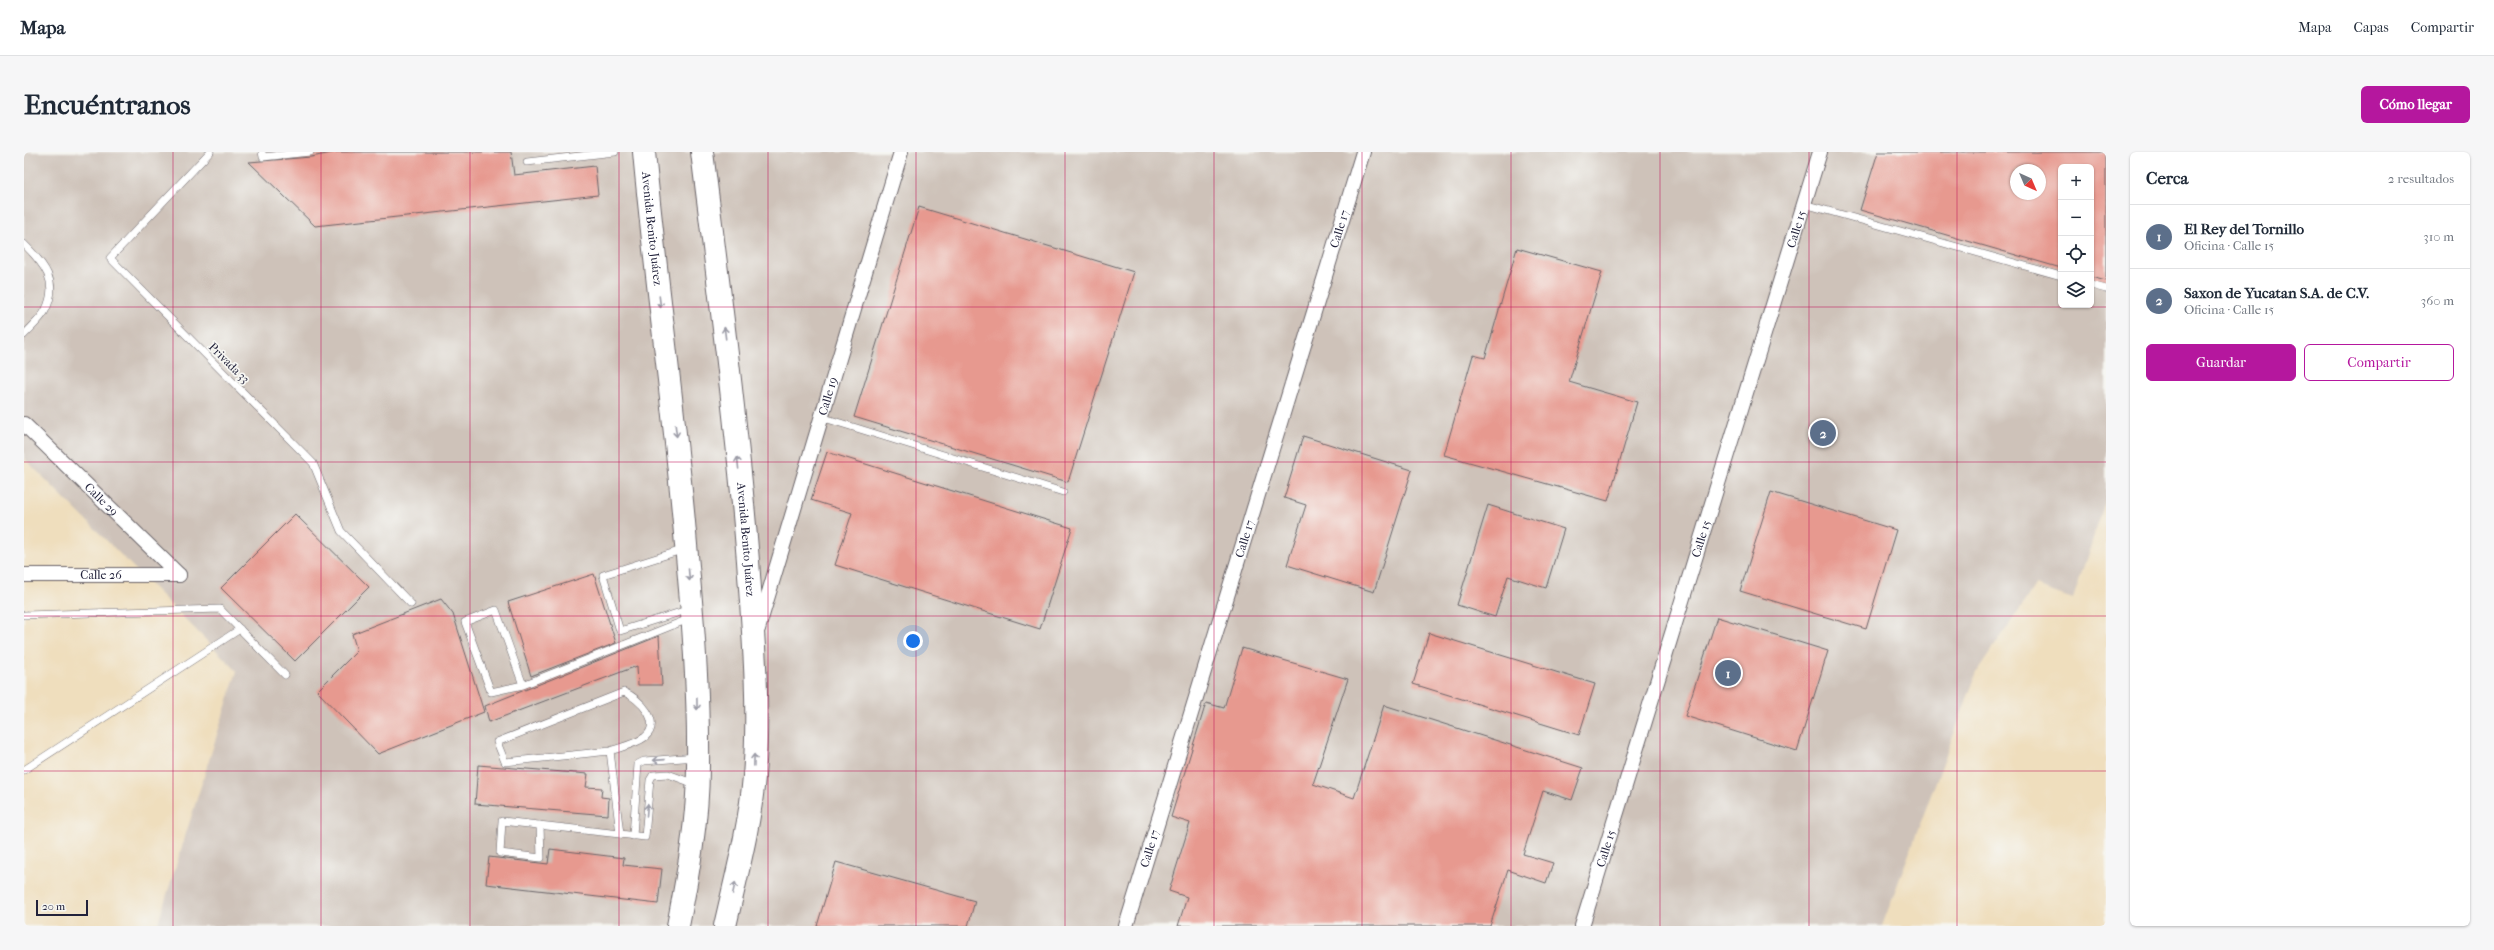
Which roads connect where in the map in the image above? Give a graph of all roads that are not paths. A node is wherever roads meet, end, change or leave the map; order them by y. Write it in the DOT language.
graph roads {
  1 [pos="210,152"];
  2 [pos="262,152"];
  3 [pos="310,152"];
  4 [pos="615,152"];
  5 [pos="644,152"];
  6 [pos="702,152"];
  7 [pos="901,152"];
  8 [pos="1363,152"];
  9 [pos="1820,152"];
  10 [pos="527,162"];
  11 [pos="1804,204"];
  12 [pos="24,244"];
  13 [pos="2058,275"];
  14 [pos="2094,286"];
  15 [pos="2106,289"];
  16 [pos="24,335"];
  17 [pos="821,417"];
  18 [pos="24,424"];
  19 [pos="1063,492"];
  20 [pos="687,548"];
  21 [pos="24,575"];
  22 [pos="179,575"];
  23 [pos="412,604"];
  24 [pos="692,613"];
  25 [pos="24,615"];
  26 [pos="240,629"];
  27 [pos="754,641"];
  28 [pos="286,675"];
  29 [pos="523,685"];
  30 [pos="610,751"];
  31 [pos="698,757"];
  32 [pos="24,770"];
  33 [pos="697,785"];
  34 [pos="540,825"];
  35 [pos="620,834"];
  36 [pos="633,836"];
  37 [pos="678,926"];
  38 [pos="725,926"];
  39 [pos="1126,926"];
  40 [pos="1582,926"];
  1 -- 23 [label="lane, Privada 33"];
  2 -- 3 [label="lane"];
  4 -- 10 [label="lane"];
  5 -- 20 [label="main road, Avenida Benito Juárez, one-way"];
  27 -- 6 [label="main road, Avenida Benito Juárez, one-way"];
  7 -- 17 [label="street, Calle 19"];
  8 -- 39 [label="street, Calle 17"];
  9 -- 11 [label="street, Calle 15"];
  11 -- 13 [label="lane"];
  11 -- 40 [label="street, Calle 15"];
  12 -- 16 [label="lane"];
  14 -- 15 [label="lane"];
  17 -- 19 [label="lane"];
  17 -- 27 [label="street, Calle 19"];
  18 -- 22 [label="street, Calle 29"];
  20 -- 24 [label="main road, Avenida Benito Juárez, one-way"];
  20 -- 24 [label="lane"];
  21 -- 22 [label="street, Calle 26"];
  24 -- 29 [label="lane"];
  24 -- 31 [label="main road, Avenida Benito Juárez, one-way"];
  25 -- 26 [label="lane"];
  26 -- 28 [label="lane"];
  26 -- 32 [label="lane"];
  38 -- 27 [label="main road, Avenida Benito Juárez, one-way"];
  29 -- 29 [label="lane"];
  30 -- 30 [label="lane"];
  30 -- 35 [label="lane"];
  31 -- 33 [label="main road, Avenida Benito Juárez"];
  31 -- 36 [label="lane, one-way"];
  36 -- 33 [label="lane, one-way"];
  33 -- 37 [label="main road, Avenida Benito Juárez"];
  34 -- 34 [label="lane"];
  34 -- 35 [label="lane"];
  35 -- 36 [label="lane"];
}
